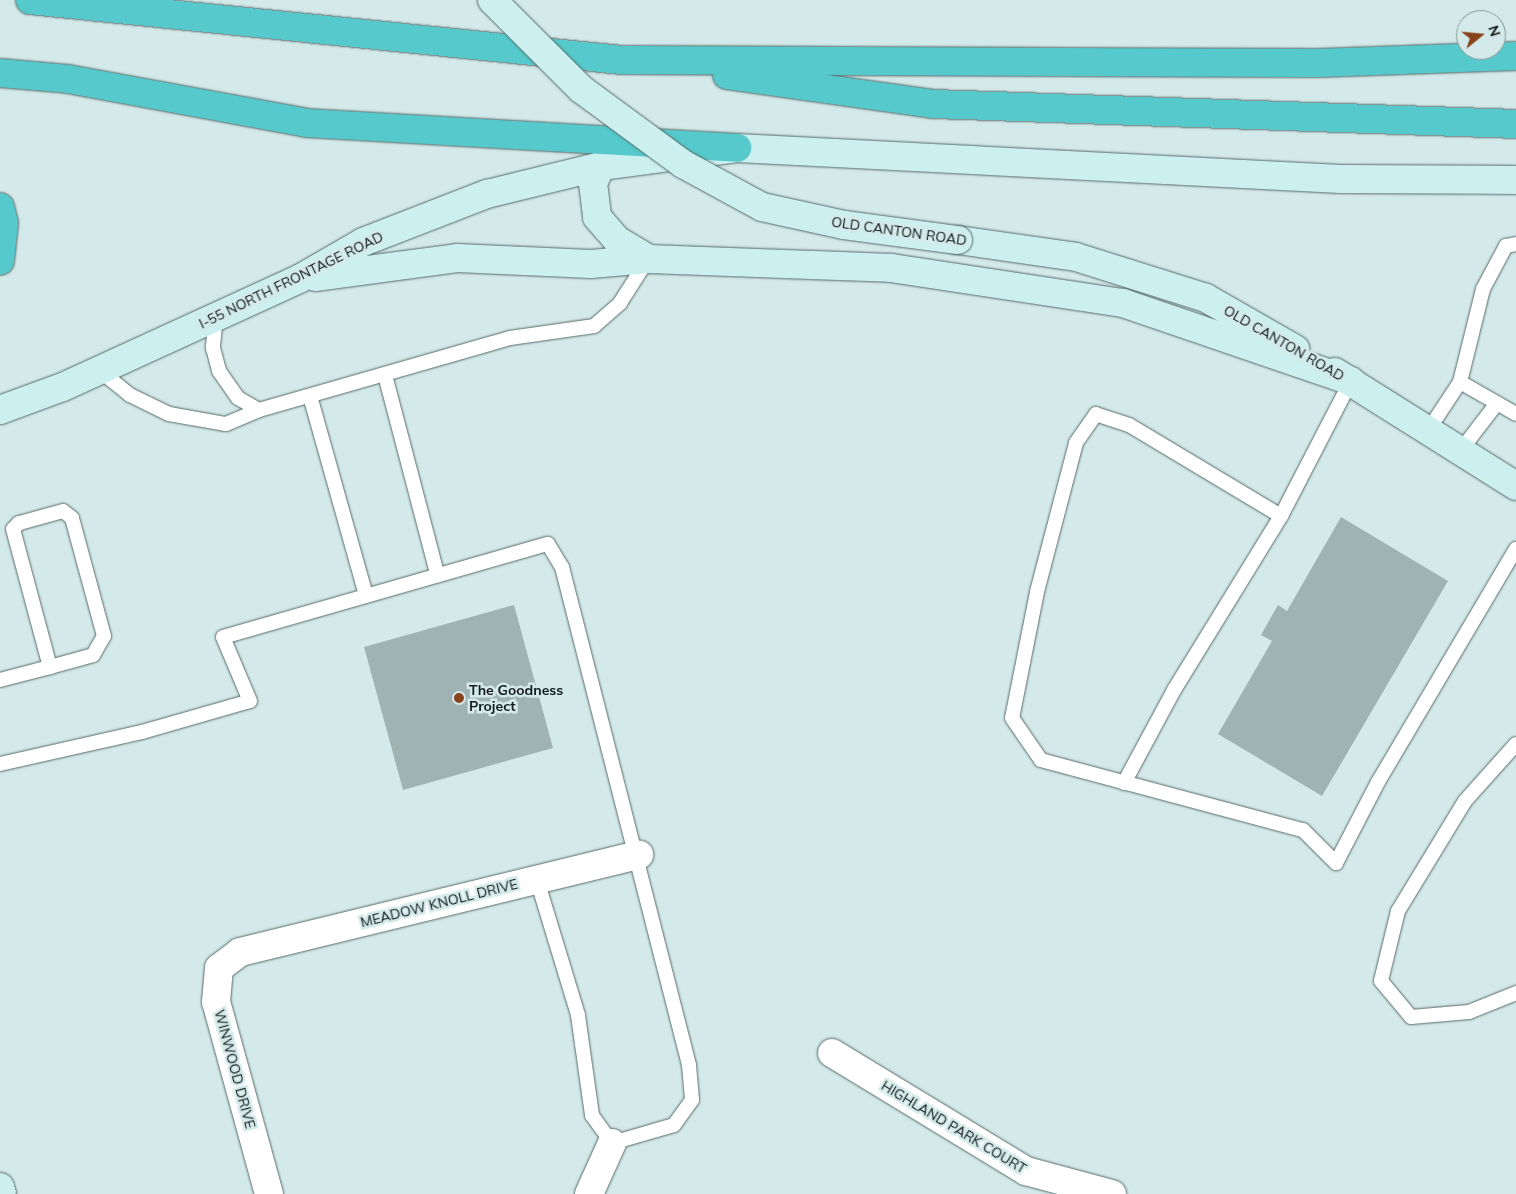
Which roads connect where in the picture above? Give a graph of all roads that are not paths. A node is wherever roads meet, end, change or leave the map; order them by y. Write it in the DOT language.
graph roads {
  1 [pos="30,0"];
  2 [pos="492,0"];
  3 [pos="1516,56"];
  4 [pos="622,60"];
  5 [pos="0,73"];
  6 [pos="1516,124"];
  7 [pos="737,148"];
  8 [pos="601,166"];
  9 [pos="1516,180"];
  10 [pos="0,207"];
  11 [pos="1516,244"];
  12 [pos="649,259"];
  13 [pos="0,261"];
  14 [pos="299,279"];
  15 [pos="216,317"];
  16 [pos="99,370"];
  17 [pos="385,375"];
  18 [pos="1351,381"];
  19 [pos="1460,382"];
  20 [pos="310,396"];
  21 [pos="1497,403"];
  22 [pos="0,410"];
  23 [pos="259,410"];
  24 [pos="1516,414"];
  25 [pos="1430,429"];
  26 [pos="1461,450"];
  27 [pos="1516,486"];
  28 [pos="1281,516"];
  29 [pos="1516,550"];
  30 [pos="437,573"];
  31 [pos="366,595"];
  32 [pos="50,667"];
  33 [pos="0,680"];
  34 [pos="1516,744"];
  35 [pos="0,764"];
  36 [pos="1124,783"];
  37 [pos="639,855"];
  38 [pos="537,880"];
  39 [pos="240,952"];
  40 [pos="1516,992"];
  41 [pos="832,1053"];
  42 [pos="612,1143"];
  43 [pos="0,1187"];
  44 [pos="2,1194"];
  45 [pos="269,1194"];
  46 [pos="589,1194"];
  47 [pos="1112,1194"];
  1 -- 4 [label="highway"];
  2 -- 18 [label="street, OLD CANTON ROAD, bridge"];
  3 -- 4 [label="highway"];
  4 -- 6 [label="highway"];
  5 -- 7 [label="highway"];
  7 -- 8 [label="street, I-55 NORTH FRONTAGE ROAD"];
  7 -- 9 [label="street, I-55 NORTH FRONTAGE ROAD"];
  8 -- 12 [label="street, OLD CANTON ROAD"];
  8 -- 14 [label="street, I-55 NORTH FRONTAGE ROAD"];
  10 -- 13 [label="highway"];
  11 -- 19 [label="lane"];
  12 -- 14 [label="street, OLD CANTON ROAD"];
  12 -- 17 [label="lane"];
  12 -- 18 [label="street, OLD CANTON ROAD"];
  14 -- 15 [label="street, I-55 NORTH FRONTAGE ROAD"];
  15 -- 16 [label="street, I-55 NORTH FRONTAGE ROAD"];
  15 -- 23 [label="lane"];
  16 -- 22 [label="street, I-55 NORTH FRONTAGE ROAD"];
  16 -- 23 [label="lane"];
  17 -- 20 [label="lane"];
  17 -- 30 [label="lane"];
  18 -- 25 [label="street, OLD CANTON ROAD"];
  18 -- 28 [label="lane"];
  19 -- 21 [label="lane"];
  19 -- 25 [label="lane"];
  20 -- 23 [label="lane"];
  20 -- 31 [label="lane"];
  21 -- 24 [label="lane"];
  21 -- 26 [label="lane"];
  25 -- 26 [label="street, OLD CANTON ROAD"];
  26 -- 27 [label="street, OLD CANTON ROAD"];
  28 -- 36 [label="lane"];
  28 -- 36 [label="lane"];
  29 -- 36 [label="lane"];
  30 -- 31 [label="lane"];
  30 -- 37 [label="lane"];
  31 -- 35 [label="lane"];
  32 -- 32 [label="lane"];
  32 -- 33 [label="lane"];
  34 -- 40 [label="lane"];
  37 -- 38 [label="street, MEADOW KNOLL DRIVE"];
  37 -- 42 [label="lane"];
  38 -- 39 [label="street, MEADOW KNOLL DRIVE"];
  38 -- 42 [label="lane"];
  39 -- 45 [label="street, WINWOOD DRIVE"];
  41 -- 47 [label="street, HIGHLAND PARK COURT"];
  42 -- 46 [label="street"];
  43 -- 44 [label="street"];
}
